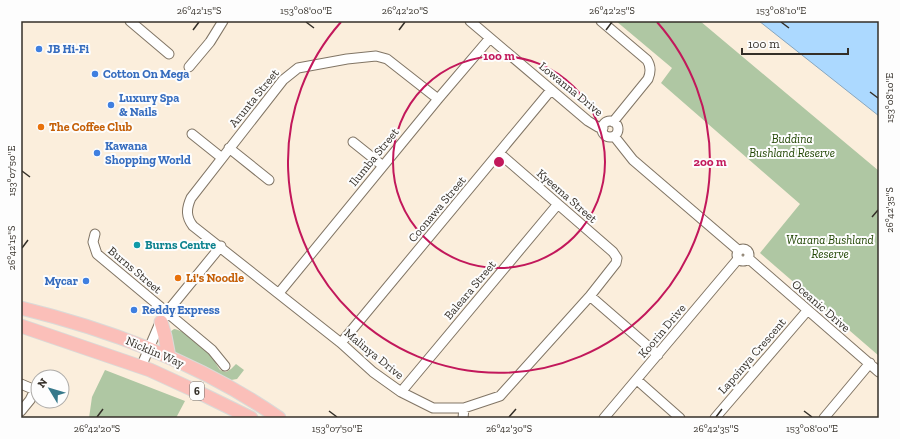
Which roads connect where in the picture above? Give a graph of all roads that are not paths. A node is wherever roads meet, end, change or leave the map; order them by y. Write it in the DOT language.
graph roads {
  1 [pos="130,21"];
  2 [pos="223,21"];
  3 [pos="470,21"];
  4 [pos="601,21"];
  5 [pos="490,38"];
  6 [pos="169,54"];
  7 [pos="189,67"];
  8 [pos="551,90"];
  9 [pos="438,99"];
  10 [pos="613,122"];
  11 [pos="603,128"];
  12 [pos="192,134"];
  13 [pos="614,136"];
  14 [pos="353,142"];
  15 [pos="229,148"];
  16 [pos="499,153"];
  17 [pos="222,158"];
  18 [pos="383,166"];
  19 [pos="269,180"];
  20 [pos="558,204"];
  21 [pos="95,234"];
  22 [pos="220,246"];
  23 [pos="738,255"];
  24 [pos="617,258"];
  25 [pos="279,293"];
  26 [pos="590,296"];
  27 [pos="21,308"];
  28 [pos="807,310"];
  29 [pos="164,317"];
  30 [pos="21,326"];
  31 [pos="342,343"];
  32 [pos="148,349"];
  33 [pos="658,355"];
  34 [pos="169,357"];
  35 [pos="870,364"];
  36 [pos="225,366"];
  37 [pos="141,367"];
  38 [pos="879,372"];
  39 [pos="637,380"];
  40 [pos="21,384"];
  41 [pos="401,392"];
  42 [pos="464,408"];
  43 [pos="21,411"];
  44 [pos="251,418"];
  45 [pos="279,418"];
  46 [pos="464,418"];
  47 [pos="604,418"];
  48 [pos="680,418"];
  49 [pos="715,418"];
  50 [pos="824,418"];
  1 -- 6 [label="street"];
  2 -- 7 [label="street"];
  3 -- 5 [label="street, Lowanna Drive"];
  4 -- 10 [label="street"];
  5 -- 8 [label="street, Lowanna Drive"];
  5 -- 9 [label="street, Ilumba Street"];
  8 -- 11 [label="street, Lowanna Drive"];
  8 -- 16 [label="street, Coonawa Street"];
  9 -- 15 [label="street, Arunta Street"];
  9 -- 18 [label="street, Ilumba Street"];
  10 -- 11 [label="street"];
  10 -- 13 [label="street"];
  11 -- 13 [label="street"];
  12 -- 17 [label="street"];
  13 -- 23 [label="street"];
  14 -- 18 [label="street"];
  15 -- 17 [label="street, Arunta Street"];
  15 -- 19 [label="street"];
  16 -- 20 [label="street, Kyeema Street"];
  16 -- 31 [label="street, Coonawa Street"];
  17 -- 22 [label="street, Arunta Street"];
  18 -- 25 [label="street, Ilumba Street"];
  20 -- 24 [label="street, Kyeema Street"];
  20 -- 41 [label="street, Baleara Street"];
  21 -- 29 [label="street, Burns Street"];
  22 -- 25 [label="street, Malinya Drive"];
  22 -- 29 [label="street"];
  23 -- 28 [label="street, Oceanic Drive"];
  23 -- 33 [label="street, Koorin Drive"];
  24 -- 26 [label="street, Malinya Drive"];
  25 -- 31 [label="street, Malinya Drive"];
  26 -- 33 [label="street"];
  26 -- 42 [label="street, Malinya Drive"];
  27 -- 32 [label="highway, Nicklin Way / 6"];
  28 -- 35 [label="street, Oceanic Drive"];
  28 -- 49 [label="street, Lapoinya Crescent"];
  29 -- 32 [label="street"];
  29 -- 34 [label="highway"];
  29 -- 36 [label="street, Burns Street"];
  30 -- 37 [label="highway, Nicklin Way / 6"];
  31 -- 41 [label="street, Malinya Drive"];
  32 -- 34 [label="highway, Nicklin Way / 6"];
  32 -- 37 [label="street"];
  33 -- 39 [label="street, Koorin Drive"];
  34 -- 45 [label="highway, Nicklin Way / 6"];
  35 -- 38 [label="street, Oceanic Drive"];
  35 -- 50 [label="street"];
  37 -- 44 [label="highway, Nicklin Way / 6"];
  39 -- 47 [label="street, Koorin Drive"];
  39 -- 48 [label="street"];
  40 -- 43 [label="street"];
  41 -- 42 [label="street, Malinya Drive"];
  42 -- 46 [label="street"];
}
